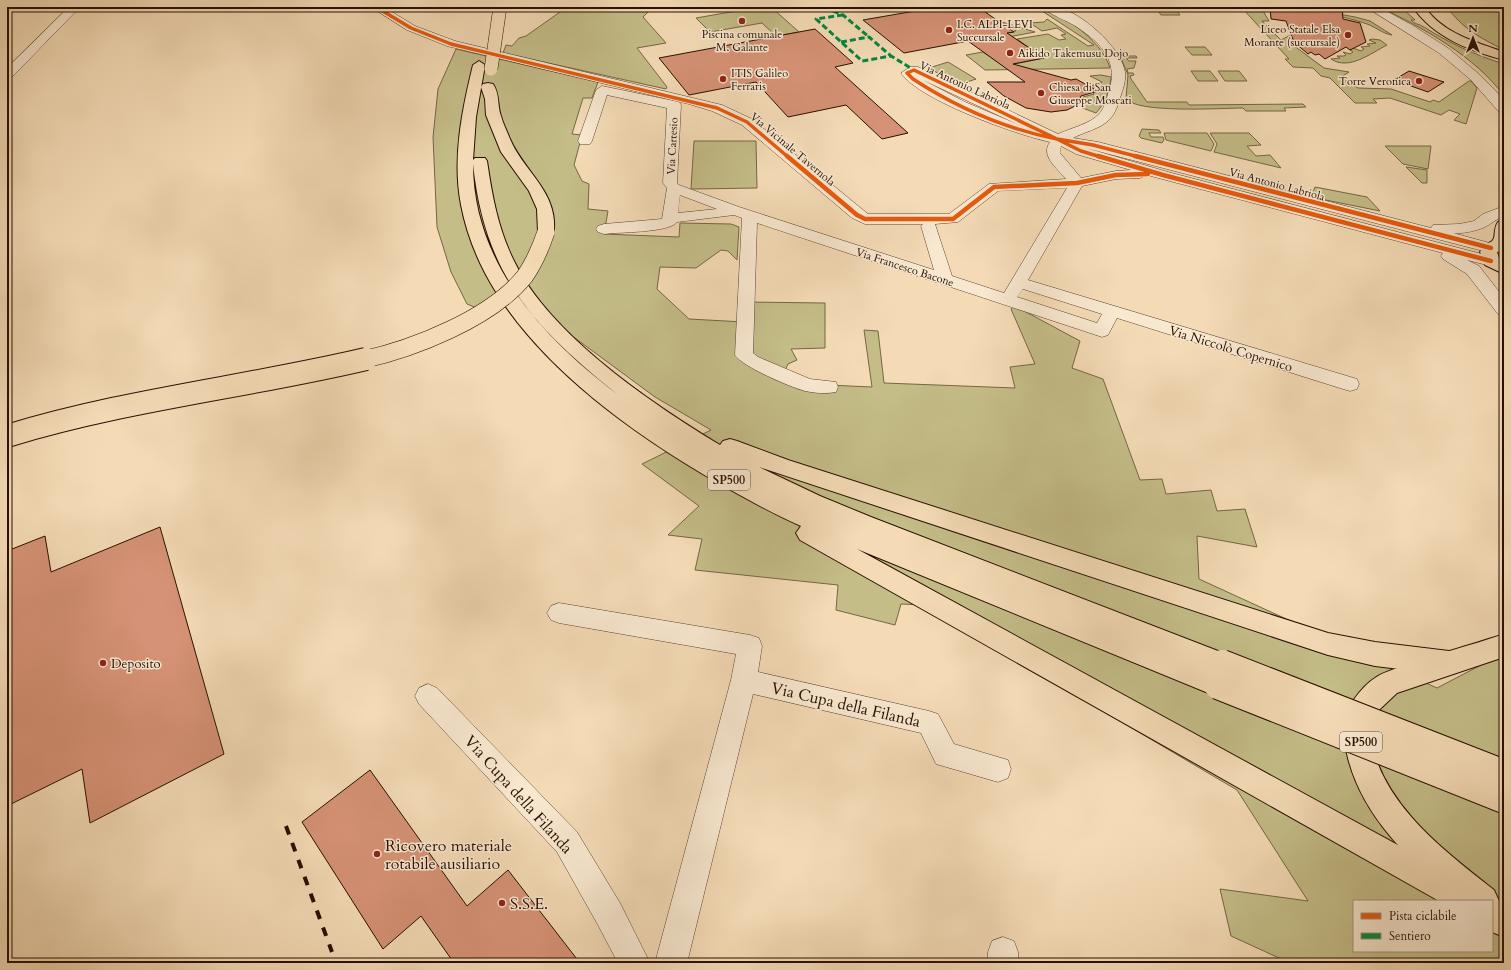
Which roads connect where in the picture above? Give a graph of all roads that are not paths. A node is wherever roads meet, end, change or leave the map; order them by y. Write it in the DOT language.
graph roads {
  1 [pos="74,7"];
  2 [pos="376,7"];
  3 [pos="488,7"];
  4 [pos="500,7"];
  5 [pos="1048,7"];
  6 [pos="1371,7"];
  7 [pos="1418,8"];
  8 [pos="1504,56"];
  9 [pos="486,74"];
  10 [pos="7,75"];
  11 [pos="1504,109"];
  12 [pos="1035,128"];
  13 [pos="1082,129"];
  14 [pos="1059,139"];
  15 [pos="585,141"];
  16 [pos="1093,145"];
  17 [pos="1163,175"];
  18 [pos="1077,184"];
  19 [pos="674,188"];
  20 [pos="1504,211"];
  21 [pos="742,213"];
  22 [pos="670,218"];
  23 [pos="1382,221"];
  24 [pos="1504,225"];
  25 [pos="929,226"];
  26 [pos="604,229"];
  27 [pos="1420,242"];
  28 [pos="1497,256"];
  29 [pos="945,280"];
  30 [pos="1018,282"];
  31 [pos="1504,285"];
  32 [pos="1008,300"];
  33 [pos="1504,310"];
  34 [pos="1112,311"];
  35 [pos="614,382"];
  36 [pos="1350,384"];
  37 [pos="829,387"];
  38 [pos="647,429"];
  39 [pos="7,436"];
  40 [pos="559,613"];
  41 [pos="1504,645"];
  42 [pos="1449,663"];
  43 [pos="1220,674"];
  44 [pos="744,680"];
  45 [pos="428,696"];
  46 [pos="998,769"];
  47 [pos="1504,774"];
  48 [pos="1504,799"];
  49 [pos="1466,900"];
  50 [pos="1482,900"];
  51 [pos="1493,909"];
  52 [pos="1493,914"];
  53 [pos="1504,919"];
  54 [pos="634,963"];
  55 [pos="671,963"];
  1 -- 10 [label="street"];
  2 -- 18 [label="street, Via Vicinale Tavernola"];
  3 -- 9 [label="main road, SP500"];
  4 -- 9 [label="main road, SP500, bridge"];
  5 -- 13 [label="street"];
  6 -- 11 [label="street"];
  7 -- 8 [label="main road"];
  9 -- 35 [label="main road, SP500"];
  9 -- 38 [label="main road, SP500"];
  9 -- 39 [label="main road, bridge"];
  12 -- 13 [label="street"];
  12 -- 14 [label="street, Via Antonio Labriola"];
  12 -- 14 [label="street, Via Antonio Labriola"];
  13 -- 14 [label="street"];
  13 -- 16 [label="street"];
  14 -- 16 [label="street, Via Antonio Labriola"];
  14 -- 17 [label="street, Via Antonio Labriola"];
  14 -- 18 [label="street"];
  15 -- 19 [label="street, Via Cartesio"];
  16 -- 23 [label="street, Via Antonio Labriola"];
  17 -- 18 [label="street"];
  17 -- 27 [label="street, Via Antonio Labriola"];
  18 -- 30 [label="street"];
  19 -- 21 [label="street, Via Francesco Bacone"];
  19 -- 22 [label="street, Via Cartesio"];
  20 -- 23 [label="street, Via Antonio Labriola"];
  21 -- 22 [label="street"];
  21 -- 29 [label="street, Via Francesco Bacone"];
  21 -- 37 [label="street"];
  22 -- 26 [label="street"];
  23 -- 28 [label="street, Via Antonio Labriola"];
  24 -- 28 [label="main road"];
  25 -- 29 [label="street"];
  27 -- 28 [label="street, Via Antonio Labriola"];
  27 -- 33 [label="street, Via Antonio Labriola"];
  28 -- 31 [label="main road"];
  29 -- 32 [label="street, Via Francesco Bacone"];
  30 -- 32 [label="street"];
  30 -- 34 [label="street, Via Niccolò Copernico"];
  32 -- 34 [label="street"];
  34 -- 36 [label="street, Via Niccolò Copernico"];
  35 -- 42 [label="main road"];
  35 -- 43 [label="main road, SP500"];
  38 -- 43 [label="main road, SP500"];
  38 -- 49 [label="main road"];
  40 -- 44 [label="street"];
  41 -- 42 [label="main road"];
  42 -- 50 [label="main road"];
  43 -- 47 [label="main road, SP500, bridge"];
  43 -- 48 [label="main road, SP500, bridge"];
  44 -- 46 [label="street, Via Cupa della Filanda"];
  44 -- 55 [label="street"];
  45 -- 54 [label="street, Via Cupa della Filanda"];
  51 -- 53 [label="main road"];
  52 -- 53 [label="main road"];
}
